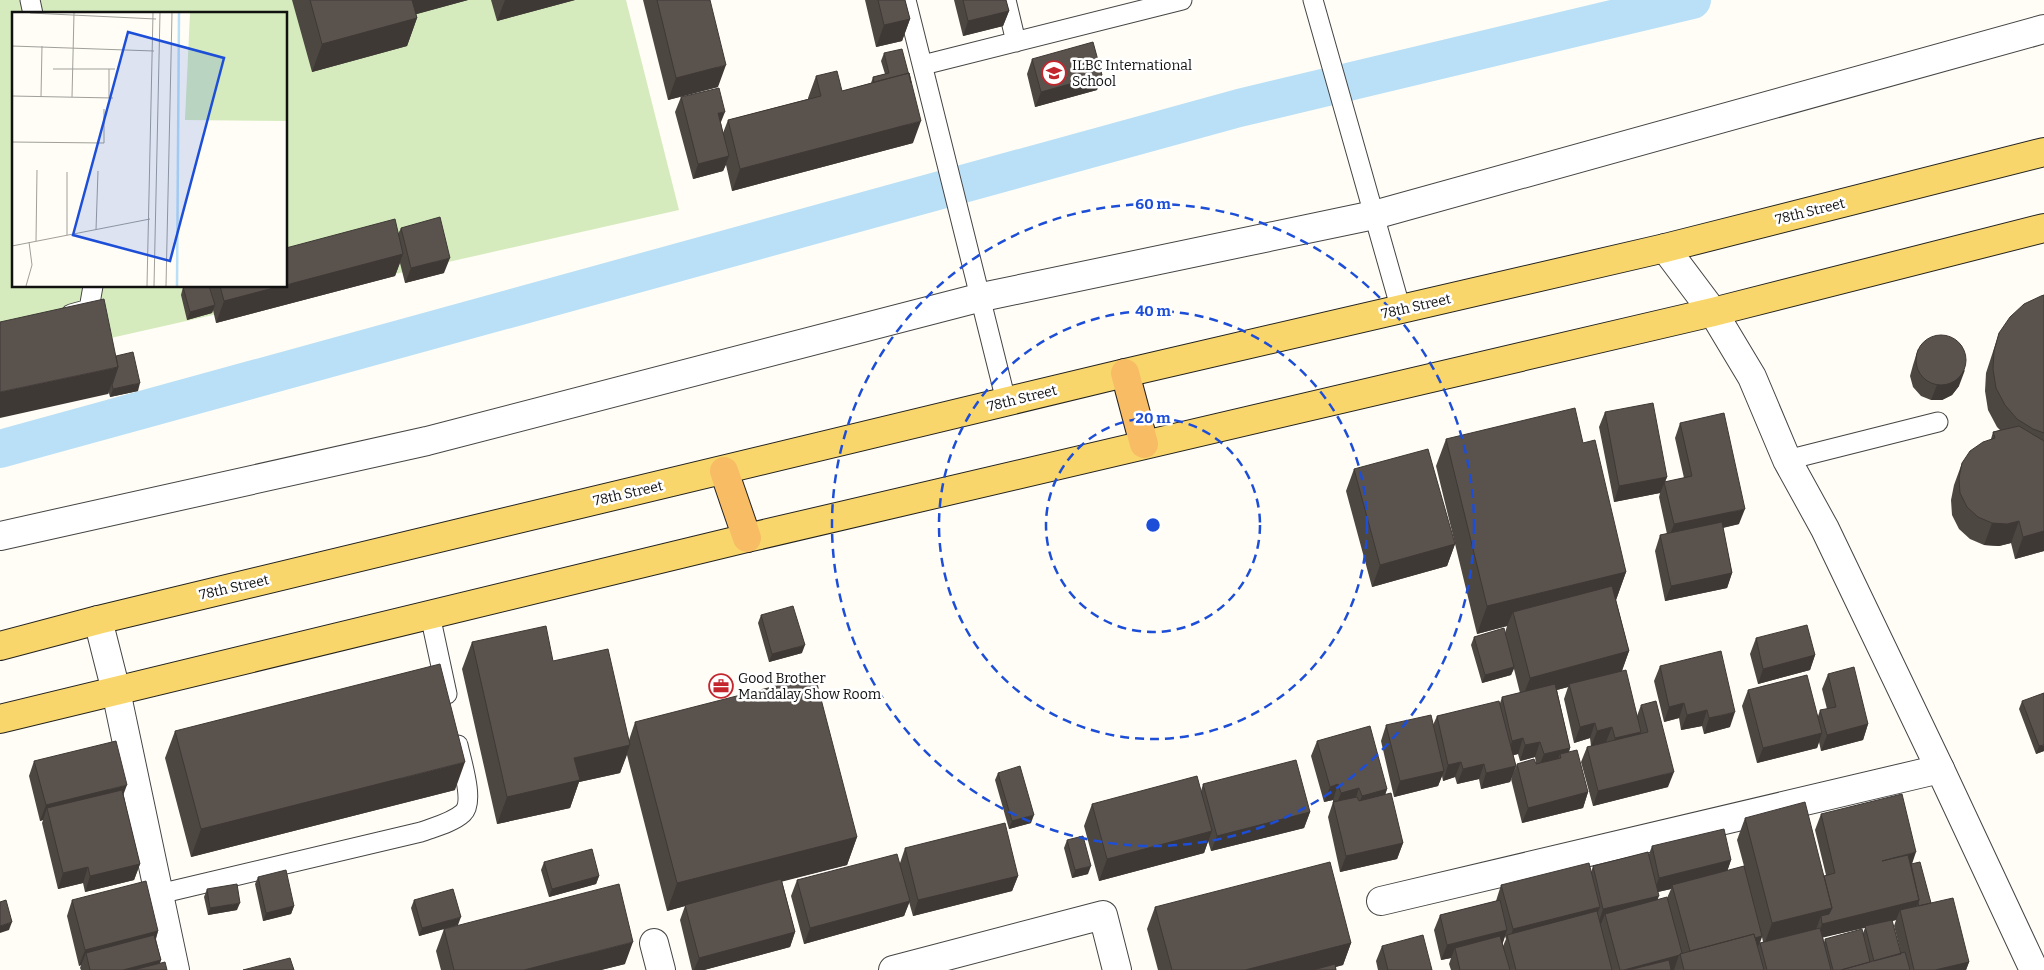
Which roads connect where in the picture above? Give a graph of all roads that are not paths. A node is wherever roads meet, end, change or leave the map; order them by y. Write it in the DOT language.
graph roads {
  1 [pos="906,0"];
  2 [pos="1006,0"];
  3 [pos="1182,0"];
  4 [pos="1313,0"];
  5 [pos="2044,29"];
  6 [pos="1016,42"];
  7 [pos="922,65"];
  8 [pos="2044,152"];
  9 [pos="1374,215"];
  10 [pos="2044,228"];
  11 [pos="1665,248"];
  12 [pos="93,288"];
  13 [pos="982,297"];
  14 [pos="1401,310"];
  15 [pos="1712,312"];
  16 [pos="53,318"];
  17 [pos="1124,373"];
  18 [pos="1006,401"];
  19 [pos="1938,422"];
  20 [pos="1144,444"];
  21 [pos="1787,460"];
  22 [pos="724,471"];
  23 [pos="0,536"];
  24 [pos="747,538"];
  25 [pos="430,615"];
  26 [pos="98,620"];
  27 [pos="0,646"];
  28 [pos="116,691"];
  29 [pos="450,707"];
  30 [pos="0,719"];
  31 [pos="454,726"];
  32 [pos="1940,769"];
  33 [pos="159,894"];
  34 [pos="1381,901"];
  35 [pos="654,943"];
  36 [pos="175,970"];
  37 [pos="661,970"];
  38 [pos="893,970"];
  39 [pos="1117,970"];
  40 [pos="2034,970"];
  1 -- 7 [label="lane"];
  2 -- 6 [label="lane"];
  3 -- 6 [label="lane"];
  4 -- 9 [label="lane"];
  5 -- 9 [label="street"];
  6 -- 7 [label="lane"];
  7 -- 13 [label="lane"];
  8 -- 11 [label="main road, 78th Street"];
  9 -- 13 [label="street"];
  9 -- 14 [label="lane"];
  10 -- 15 [label="main road"];
  11 -- 14 [label="main road, 78th Street"];
  11 -- 15 [label="street"];
  12 -- 16 [label="lane"];
  13 -- 18 [label="lane"];
  13 -- 23 [label="street"];
  14 -- 17 [label="main road, 78th Street"];
  15 -- 20 [label="main road"];
  15 -- 21 [label="street"];
  17 -- 18 [label="main road, 78th Street"];
  17 -- 20 [label="highway"];
  18 -- 22 [label="main road, 78th Street"];
  19 -- 21 [label="lane"];
  20 -- 24 [label="main road"];
  21 -- 32 [label="street"];
  22 -- 24 [label="highway"];
  22 -- 26 [label="main road, 78th Street"];
  24 -- 25 [label="main road"];
  25 -- 28 [label="main road"];
  25 -- 29 [label="lane"];
  26 -- 27 [label="main road, 78th Street"];
  26 -- 28 [label="street"];
  28 -- 30 [label="main road"];
  28 -- 33 [label="street"];
  31 -- 33 [label="lane"];
  32 -- 34 [label="street"];
  32 -- 40 [label="street"];
  33 -- 36 [label="street"];
  35 -- 37 [label="street"];
  38 -- 39 [label="street"];
}
